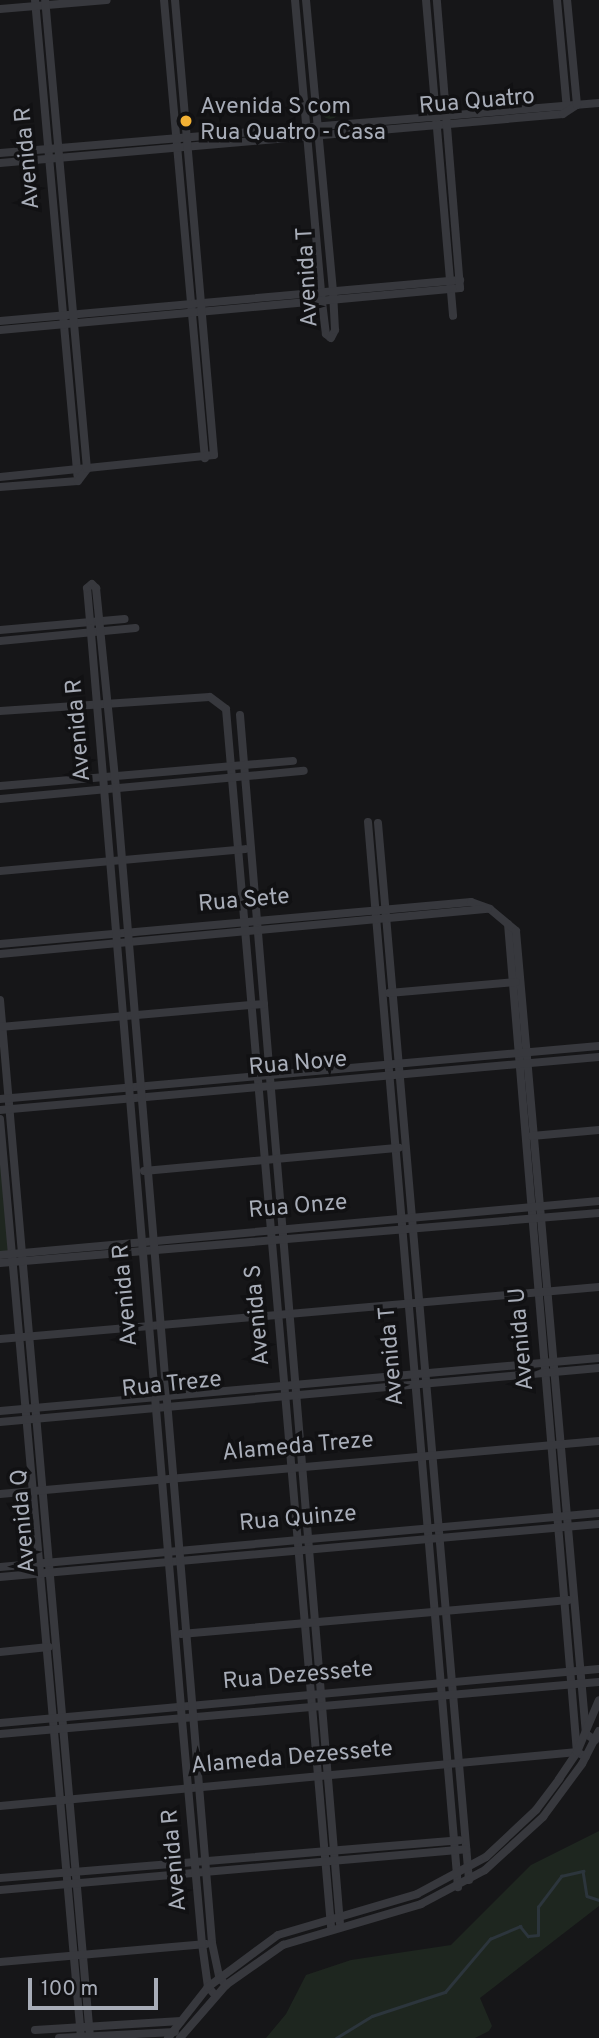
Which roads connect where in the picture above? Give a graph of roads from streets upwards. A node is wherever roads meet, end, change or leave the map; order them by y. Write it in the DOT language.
graph roads {
  1 [pos="107,0"];
  2 [pos="164,0"];
  3 [pos="175,0"];
  4 [pos="295,0"];
  5 [pos="306,0"];
  6 [pos="426,0"];
  7 [pos="437,0"];
  8 [pos="557,0"];
  9 [pos="567,0"];
  10 [pos="35,3"];
  11 [pos="45,3"];
  12 [pos="0,9"];
  13 [pos="599,103"];
  14 [pos="577,105"];
  15 [pos="567,109"];
  16 [pos="447,120"];
  17 [pos="437,121"];
  18 [pos="317,131"];
  19 [pos="307,132"];
  20 [pos="188,142"];
  21 [pos="177,143"];
  22 [pos="0,153"];
  23 [pos="58,153"];
  24 [pos="48,154"];
  25 [pos="0,163"];
  26 [pos="193,201"];
  27 [pos="183,202"];
  28 [pos="455,285"];
  29 [pos="333,296"];
  30 [pos="321,297"];
  31 [pos="203,308"];
  32 [pos="192,309"];
  33 [pos="453,316"];
  34 [pos="68,319"];
  35 [pos="0,321"];
  36 [pos="0,330"];
  37 [pos="205,458"];
  38 [pos="77,470"];
  39 [pos="87,472"];
  40 [pos="0,477"];
  41 [pos="78,481"];
  42 [pos="0,487"];
  43 [pos="125,619"];
  44 [pos="100,620"];
  45 [pos="90,621"];
  46 [pos="135,628"];
  47 [pos="0,630"];
  48 [pos="95,631"];
  49 [pos="0,641"];
  50 [pos="108,702"];
  51 [pos="97,703"];
  52 [pos="0,711"];
  53 [pos="240,715"];
  54 [pos="293,761"];
  55 [pos="244,764"];
  56 [pos="232,765"];
  57 [pos="304,771"];
  58 [pos="245,775"];
  59 [pos="115,776"];
  60 [pos="233,776"];
  61 [pos="103,777"];
  62 [pos="0,786"];
  63 [pos="116,788"];
  64 [pos="104,789"];
  65 [pos="0,799"];
  66 [pos="368,822"];
  67 [pos="378,823"];
  68 [pos="380,840"];
  69 [pos="370,841"];
  70 [pos="251,848"];
  71 [pos="240,850"];
  72 [pos="121,860"];
  73 [pos="110,861"];
  74 [pos="0,871"];
  75 [pos="493,911"];
  76 [pos="387,913"];
  77 [pos="376,914"];
  78 [pos="508,924"];
  79 [pos="258,925"];
  80 [pos="246,926"];
  81 [pos="116,933"];
  82 [pos="128,937"];
  83 [pos="117,943"];
  84 [pos="0,944"];
  85 [pos="0,954"];
  86 [pos="523,981"];
  87 [pos="512,982"];
  88 [pos="393,992"];
  89 [pos="383,993"];
  90 [pos="0,1000"];
  91 [pos="264,1004"];
  92 [pos="252,1006"];
  93 [pos="123,1016"];
  94 [pos="134,1016"];
  95 [pos="1,1027"];
  96 [pos="599,1046"];
  97 [pos="529,1053"];
  98 [pos="518,1054"];
  99 [pos="599,1057"];
  100 [pos="399,1064"];
  101 [pos="530,1064"];
  102 [pos="389,1065"];
  103 [pos="519,1065"];
  104 [pos="269,1075"];
  105 [pos="400,1075"];
  106 [pos="258,1076"];
  107 [pos="390,1076"];
  108 [pos="141,1087"];
  109 [pos="259,1087"];
  110 [pos="270,1087"];
  111 [pos="129,1088"];
  112 [pos="142,1098"];
  113 [pos="4,1099"];
  114 [pos="130,1099"];
  115 [pos="5,1110"];
  116 [pos="0,1119"];
  117 [pos="599,1130"];
  118 [pos="536,1135"];
  119 [pos="525,1136"];
  120 [pos="406,1148"];
  121 [pos="396,1149"];
  122 [pos="276,1160"];
  123 [pos="265,1161"];
  124 [pos="148,1171"];
  125 [pos="136,1172"];
  126 [pos="599,1201"];
  127 [pos="542,1205"];
  128 [pos="531,1206"];
  129 [pos="599,1213"];
  130 [pos="543,1217"];
  131 [pos="412,1218"];
  132 [pos="533,1218"];
  133 [pos="401,1219"];
  134 [pos="283,1228"];
  135 [pos="413,1228"];
  136 [pos="271,1229"];
  137 [pos="402,1229"];
  138 [pos="284,1239"];
  139 [pos="153,1240"];
  140 [pos="272,1240"];
  141 [pos="142,1241"];
  142 [pos="154,1250"];
  143 [pos="143,1251"];
  144 [pos="0,1255"];
  145 [pos="23,1256"];
  146 [pos="12,1258"];
  147 [pos="0,1263"];
  148 [pos="599,1287"];
  149 [pos="549,1291"];
  150 [pos="539,1292"];
  151 [pos="419,1302"];
  152 [pos="408,1303"];
  153 [pos="290,1313"];
  154 [pos="279,1314"];
  155 [pos="160,1324"];
  156 [pos="149,1325"];
  157 [pos="29,1337"];
  158 [pos="19,1338"];
  159 [pos="0,1339"];
  160 [pos="599,1358"];
  161 [pos="545,1362"];
  162 [pos="555,1362"];
  163 [pos="599,1368"];
  164 [pos="425,1372"];
  165 [pos="414,1373"];
  166 [pos="556,1373"];
  167 [pos="545,1374"];
  168 [pos="426,1383"];
  169 [pos="284,1384"];
  170 [pos="296,1384"];
  171 [pos="415,1384"];
  172 [pos="285,1394"];
  173 [pos="297,1394"];
  174 [pos="166,1395"];
  175 [pos="155,1396"];
  176 [pos="166,1406"];
  177 [pos="35,1407"];
  178 [pos="156,1407"];
  179 [pos="25,1408"];
  180 [pos="0,1410"];
  181 [pos="36,1419"];
  182 [pos="26,1420"];
  183 [pos="0,1422"];
  184 [pos="599,1441"];
  185 [pos="562,1444"];
  186 [pos="552,1445"];
  187 [pos="432,1455"];
  188 [pos="421,1457"];
  189 [pos="303,1467"];
  190 [pos="291,1468"];
  191 [pos="172,1479"];
  192 [pos="162,1480"];
  193 [pos="37,1491"];
  194 [pos="0,1494"];
  195 [pos="599,1513"];
  196 [pos="568,1516"];
  197 [pos="558,1517"];
  198 [pos="599,1524"];
  199 [pos="438,1527"];
  200 [pos="569,1527"];
  201 [pos="427,1528"];
  202 [pos="559,1528"];
  203 [pos="310,1538"];
  204 [pos="439,1538"];
  205 [pos="298,1539"];
  206 [pos="428,1539"];
  207 [pos="310,1549"];
  208 [pos="178,1550"];
  209 [pos="298,1550"];
  210 [pos="168,1551"];
  211 [pos="179,1560"];
  212 [pos="169,1561"];
  213 [pos="47,1563"];
  214 [pos="37,1564"];
  215 [pos="0,1567"];
  216 [pos="48,1573"];
  217 [pos="38,1574"];
  218 [pos="0,1577"];
  219 [pos="575,1599"];
  220 [pos="565,1601"];
  221 [pos="446,1611"];
  222 [pos="434,1612"];
  223 [pos="317,1622"];
  224 [pos="305,1623"];
  225 [pos="175,1634"];
  226 [pos="185,1634"];
  227 [pos="54,1647"];
  228 [pos="44,1648"];
  229 [pos="0,1652"];
  230 [pos="599,1669"];
  231 [pos="581,1670"];
  232 [pos="571,1671"];
  233 [pos="451,1682"];
  234 [pos="599,1682"];
  235 [pos="440,1684"];
  236 [pos="572,1684"];
  237 [pos="582,1684"];
  238 [pos="323,1694"];
  239 [pos="312,1695"];
  240 [pos="452,1695"];
  241 [pos="441,1696"];
  242 [pos="599,1700"];
  243 [pos="191,1706"];
  244 [pos="323,1706"];
  245 [pos="181,1707"];
  246 [pos="314,1707"];
  247 [pos="61,1718"];
  248 [pos="187,1718"];
  249 [pos="50,1719"];
  250 [pos="0,1723"];
  251 [pos="61,1729"];
  252 [pos="51,1730"];
  253 [pos="599,1731"];
  254 [pos="0,1734"];
  255 [pos="586,1734"];
  256 [pos="595,1740"];
  257 [pos="578,1752"];
  258 [pos="586,1757"];
  259 [pos="458,1763"];
  260 [pos="447,1764"];
  261 [pos="324,1776"];
  262 [pos="193,1788"];
  263 [pos="67,1800"];
  264 [pos="57,1801"];
  265 [pos="0,1806"];
  266 [pos="465,1839"];
  267 [pos="454,1845"];
  268 [pos="335,1848"];
  269 [pos="325,1849"];
  270 [pos="466,1849"];
  271 [pos="336,1859"];
  272 [pos="200,1860"];
  273 [pos="326,1860"];
  274 [pos="468,1869"];
  275 [pos="77,1870"];
  276 [pos="201,1870"];
  277 [pos="67,1871"];
  278 [pos="456,1874"];
  279 [pos="0,1878"];
  280 [pos="469,1880"];
  281 [pos="68,1882"];
  282 [pos="79,1882"];
  283 [pos="458,1886"];
  284 [pos="0,1890"];
  285 [pos="335,1915"];
  286 [pos="335,1926"];
  287 [pos="212,1943"];
  288 [pos="202,1944"];
  289 [pos="87,1956"];
  290 [pos="76,1957"];
  291 [pos="0,1962"];
  292 [pos="219,1977"];
  293 [pos="226,1985"];
  294 [pos="208,1986"];
  295 [pos="215,1995"];
  296 [pos="194,2020"];
  297 [pos="179,2021"];
  298 [pos="90,2026"];
  299 [pos="80,2027"];
  300 [pos="35,2030"];
  301 [pos="183,2034"];
  302 [pos="169,2035"];
  303 [pos="86,2037"];
  304 [pos="59,2038"];
  1 -- 11 [label="street"];
  2 -- 21 [label="street"];
  3 -- 20 [label="street"];
  4 -- 19 [label="street, Avenida T"];
  5 -- 18 [label="street, Avenida T"];
  6 -- 17 [label="street"];
  7 -- 16 [label="street"];
  8 -- 15 [label="street"];
  9 -- 14 [label="street"];
  10 -- 11 [label="street"];
  10 -- 12 [label="street"];
  10 -- 24 [label="street, Avenida R"];
  11 -- 23 [label="street, Avenida R"];
  13 -- 14 [label="street, Rua Quatro"];
  14 -- 15 [label="street, Rua Quatro"];
  15 -- 16 [label="street, Rua Quatro"];
  16 -- 17 [label="street, Rua Quatro"];
  16 -- 28 [label="street"];
  17 -- 18 [label="street, Rua Quatro"];
  17 -- 28 [label="street"];
  18 -- 19 [label="street, Rua Quatro"];
  18 -- 29 [label="street, Avenida T"];
  19 -- 20 [label="street, Rua Quatro"];
  19 -- 30 [label="street, Avenida T"];
  20 -- 21 [label="street, Rua Quatro"];
  20 -- 26 [label="street"];
  21 -- 23 [label="street, Rua Quatro"];
  21 -- 27 [label="street"];
  22 -- 24 [label="street, Rua Quatro"];
  23 -- 24 [label="street, Rua Quatro"];
  23 -- 34 [label="street, Avenida R"];
  24 -- 25 [label="street, Rua Quatro"];
  24 -- 34 [label="street, Avenida R"];
  26 -- 27 [label="street"];
  26 -- 31 [label="street"];
  27 -- 32 [label="street"];
  28 -- 29 [label="street"];
  28 -- 33 [label="street"];
  29 -- 30 [label="street"];
  29 -- 30 [label="street, Avenida T"];
  30 -- 31 [label="street"];
  31 -- 32 [label="street"];
  31 -- 37 [label="street"];
  32 -- 34 [label="street"];
  32 -- 37 [label="street"];
  34 -- 35 [label="street"];
  34 -- 36 [label="street"];
  34 -- 38 [label="street, Avenida R"];
  34 -- 39 [label="street, Avenida R"];
  37 -- 39 [label="street"];
  38 -- 39 [label="street"];
  38 -- 40 [label="street"];
  38 -- 41 [label="street, Avenida R"];
  39 -- 41 [label="street"];
  41 -- 42 [label="street"];
  43 -- 44 [label="street"];
  44 -- 45 [label="street"];
  44 -- 45 [label="street, Avenida R"];
  44 -- 48 [label="street, Avenida R"];
  45 -- 47 [label="street"];
  45 -- 48 [label="street, Avenida R"];
  46 -- 48 [label="street"];
  48 -- 49 [label="street"];
  48 -- 50 [label="street, Avenida R"];
  48 -- 51 [label="street, Avenida R"];
  50 -- 51 [label="street"];
  50 -- 56 [label="street, Avenida S"];
  50 -- 59 [label="street, Avenida R"];
  51 -- 52 [label="street"];
  51 -- 61 [label="street, Avenida R"];
  53 -- 55 [label="street, Avenida S"];
  54 -- 55 [label="street"];
  55 -- 56 [label="street"];
  55 -- 58 [label="street, Avenida S"];
  56 -- 59 [label="street"];
  56 -- 60 [label="street, Avenida S"];
  57 -- 58 [label="street"];
  58 -- 60 [label="street"];
  58 -- 70 [label="street, Avenida S"];
  59 -- 61 [label="street"];
  59 -- 63 [label="street, Avenida R"];
  60 -- 63 [label="street"];
  60 -- 71 [label="street, Avenida S"];
  61 -- 62 [label="street"];
  61 -- 64 [label="street, Avenida R"];
  63 -- 64 [label="street"];
  63 -- 72 [label="street, Avenida R"];
  64 -- 65 [label="street"];
  64 -- 73 [label="street, Avenida R"];
  66 -- 69 [label="street, Avenida T"];
  67 -- 68 [label="street, Avenida T"];
  68 -- 69 [label="street"];
  68 -- 76 [label="street, Avenida T"];
  69 -- 77 [label="street, Avenida T"];
  70 -- 71 [label="street"];
  70 -- 79 [label="street, Avenida S"];
  71 -- 72 [label="street"];
  71 -- 80 [label="street, Avenida S"];
  72 -- 73 [label="street"];
  72 -- 82 [label="street, Avenida R"];
  73 -- 74 [label="street"];
  73 -- 81 [label="street, Avenida R"];
  75 -- 76 [label="street, Rua Sete"];
  75 -- 78 [label="street, Avenida U"];
  76 -- 77 [label="street, Rua Sete"];
  76 -- 88 [label="street, Avenida T"];
  77 -- 79 [label="street, Rua Sete"];
  77 -- 89 [label="street, Avenida T"];
  78 -- 86 [label="street, Avenida U"];
  78 -- 87 [label="street, Avenida U"];
  79 -- 80 [label="street, Rua Sete"];
  79 -- 91 [label="street, Avenida S"];
  80 -- 82 [label="street, Rua Sete"];
  80 -- 92 [label="street, Avenida S"];
  81 -- 82 [label="street, Rua Sete"];
  81 -- 83 [label="street, Avenida R"];
  81 -- 84 [label="street, Rua Sete"];
  82 -- 83 [label="street, Rua Sete"];
  82 -- 94 [label="street, Avenida R"];
  83 -- 85 [label="street, Rua Sete"];
  83 -- 93 [label="street, Avenida R"];
  86 -- 87 [label="street"];
  86 -- 97 [label="street, Avenida U"];
  87 -- 88 [label="street"];
  87 -- 98 [label="street, Avenida U"];
  88 -- 89 [label="street"];
  88 -- 100 [label="street, Avenida T"];
  89 -- 102 [label="street, Avenida T"];
  90 -- 95 [label="street, Avenida Q"];
  91 -- 92 [label="street"];
  91 -- 104 [label="street, Avenida S"];
  92 -- 94 [label="street"];
  92 -- 106 [label="street, Avenida S"];
  93 -- 94 [label="street"];
  93 -- 95 [label="street"];
  93 -- 111 [label="street, Avenida R"];
  94 -- 108 [label="street, Avenida R"];
  95 -- 113 [label="street, Avenida Q"];
  96 -- 97 [label="street, Rua Nove"];
  97 -- 98 [label="street, Rua Nove"];
  97 -- 101 [label="street, Avenida U"];
  98 -- 100 [label="street, Rua Nove"];
  98 -- 103 [label="street, Avenida U"];
  99 -- 101 [label="street, Rua Nove"];
  100 -- 102 [label="street, Rua Nove"];
  100 -- 105 [label="street, Avenida T"];
  101 -- 103 [label="street, Rua Nove"];
  101 -- 118 [label="street, Avenida U"];
  102 -- 104 [label="street, Rua Nove"];
  102 -- 107 [label="street, Avenida T"];
  103 -- 105 [label="street, Rua Nove"];
  103 -- 119 [label="street, Avenida U"];
  104 -- 106 [label="street, Rua Nove"];
  104 -- 110 [label="street, Avenida S"];
  105 -- 107 [label="street, Rua Nove"];
  105 -- 120 [label="street, Avenida T"];
  106 -- 108 [label="street, Rua Nove"];
  106 -- 109 [label="street, Avenida S"];
  107 -- 110 [label="street, Rua Nove"];
  107 -- 121 [label="street, Avenida T"];
  108 -- 111 [label="street, Rua Nove"];
  108 -- 112 [label="street, Avenida R"];
  109 -- 110 [label="street, Rua Nove"];
  109 -- 112 [label="street, Rua Nove"];
  109 -- 123 [label="street, Avenida S"];
  110 -- 122 [label="street, Avenida S"];
  111 -- 113 [label="street, Rua Nove"];
  111 -- 114 [label="street, Avenida R"];
  112 -- 114 [label="street, Rua Nove"];
  112 -- 124 [label="street, Avenida R"];
  113 -- 115 [label="street, Avenida Q"];
  114 -- 115 [label="street, Rua Nove"];
  114 -- 125 [label="street, Avenida R"];
  115 -- 145 [label="street, Avenida Q"];
  116 -- 146 [label="street, Avenida Q"];
  117 -- 118 [label="street"];
  118 -- 119 [label="street"];
  118 -- 127 [label="street, Avenida U"];
  119 -- 128 [label="street, Avenida U"];
  120 -- 121 [label="street"];
  120 -- 131 [label="street, Avenida T"];
  121 -- 122 [label="street"];
  121 -- 133 [label="street, Avenida T"];
  122 -- 123 [label="street"];
  122 -- 134 [label="street, Avenida S"];
  123 -- 124 [label="street"];
  123 -- 136 [label="street, Avenida S"];
  124 -- 125 [label="street"];
  124 -- 139 [label="street, Avenida R"];
  125 -- 141 [label="street, Avenida R"];
  126 -- 127 [label="street, Rua Onze"];
  127 -- 128 [label="street, Rua Onze"];
  127 -- 130 [label="street, Avenida U"];
  128 -- 131 [label="street, Rua Onze"];
  128 -- 132 [label="street, Avenida U"];
  129 -- 130 [label="street, Rua Onze"];
  130 -- 132 [label="street, Rua Onze"];
  130 -- 149 [label="street, Avenida U"];
  131 -- 133 [label="street, Rua Onze"];
  131 -- 135 [label="street, Avenida T"];
  132 -- 135 [label="street, Rua Onze"];
  132 -- 150 [label="street, Avenida U"];
  133 -- 134 [label="street, Rua Onze"];
  133 -- 137 [label="street, Avenida T"];
  134 -- 136 [label="street, Rua Onze"];
  134 -- 138 [label="street, Avenida S"];
  135 -- 137 [label="street, Rua Onze"];
  135 -- 151 [label="street, Avenida T"];
  136 -- 139 [label="street, Rua Onze"];
  136 -- 140 [label="street, Avenida S"];
  137 -- 138 [label="street, Rua Onze"];
  137 -- 152 [label="street, Avenida T"];
  138 -- 140 [label="street, Rua Onze"];
  138 -- 153 [label="street, Avenida S"];
  139 -- 141 [label="street, Rua Onze"];
  139 -- 142 [label="street, Avenida R"];
  140 -- 142 [label="street, Rua Onze"];
  140 -- 154 [label="street, Avenida S"];
  141 -- 143 [label="street, Avenida R"];
  141 -- 145 [label="street, Rua Onze"];
  142 -- 143 [label="street, Rua Onze"];
  142 -- 155 [label="street, Avenida R"];
  143 -- 145 [label="street, Rua Onze"];
  143 -- 156 [label="street, Avenida R"];
  144 -- 146 [label="street, Rua Onze"];
  145 -- 146 [label="street, Rua Onze"];
  145 -- 157 [label="street, Avenida Q"];
  146 -- 147 [label="street, Rua Onze"];
  146 -- 158 [label="street, Avenida Q"];
  148 -- 149 [label="street"];
  149 -- 150 [label="street"];
  149 -- 162 [label="street, Avenida U"];
  150 -- 151 [label="street"];
  150 -- 161 [label="street, Avenida U"];
  151 -- 152 [label="street"];
  151 -- 164 [label="street, Avenida T"];
  152 -- 153 [label="street"];
  152 -- 165 [label="street, Avenida T"];
  153 -- 154 [label="street"];
  153 -- 170 [label="street, Avenida S"];
  154 -- 155 [label="street"];
  154 -- 169 [label="street, Avenida S"];
  155 -- 156 [label="street"];
  155 -- 174 [label="street, Avenida R"];
  156 -- 157 [label="street"];
  156 -- 175 [label="street, Avenida R"];
  157 -- 158 [label="street"];
  157 -- 177 [label="street, Avenida Q"];
  158 -- 159 [label="street"];
  158 -- 179 [label="street, Avenida Q"];
  160 -- 162 [label="street, Rua Treze"];
  161 -- 162 [label="street, Rua Treze"];
  161 -- 164 [label="street, Rua Treze"];
  161 -- 167 [label="street, Avenida U"];
  162 -- 166 [label="street, Avenida U"];
  163 -- 166 [label="street, Rua Treze"];
  164 -- 165 [label="street, Rua Treze"];
  164 -- 168 [label="street, Avenida T"];
  165 -- 170 [label="street, Rua Treze"];
  165 -- 171 [label="street, Avenida T"];
  166 -- 167 [label="street, Rua Treze"];
  166 -- 185 [label="street, Avenida U"];
  167 -- 168 [label="street, Rua Treze"];
  167 -- 186 [label="street, Avenida U"];
  168 -- 171 [label="street, Rua Treze"];
  168 -- 187 [label="street, Avenida T"];
  169 -- 170 [label="street, Rua Treze"];
  169 -- 172 [label="street, Avenida S"];
  169 -- 174 [label="street, Rua Treze"];
  170 -- 173 [label="street, Avenida S"];
  171 -- 173 [label="street, Rua Treze"];
  171 -- 188 [label="street, Avenida T"];
  172 -- 173 [label="street, Rua Treze"];
  172 -- 176 [label="street, Rua Treze"];
  172 -- 190 [label="street, Avenida S"];
  173 -- 189 [label="street, Avenida S"];
  174 -- 175 [label="street, Rua Treze"];
  174 -- 176 [label="street, Avenida R"];
  175 -- 177 [label="street, Rua Treze"];
  175 -- 178 [label="street, Avenida R"];
  176 -- 178 [label="street, Rua Treze"];
  176 -- 191 [label="street, Avenida R"];
  177 -- 179 [label="street, Rua Treze"];
  177 -- 181 [label="street, Avenida Q"];
  178 -- 181 [label="street, Rua Treze"];
  178 -- 192 [label="street, Avenida R"];
  179 -- 180 [label="street, Rua Treze"];
  179 -- 182 [label="street, Avenida Q"];
  181 -- 182 [label="street, Rua Treze"];
  181 -- 193 [label="street, Avenida Q"];
  182 -- 183 [label="street, Rua Treze"];
  182 -- 193 [label="street, Avenida Q"];
  184 -- 185 [label="street, Alameda Treze"];
  185 -- 186 [label="street, Alameda Treze"];
  185 -- 196 [label="street, Avenida U"];
  186 -- 187 [label="street, Alameda Treze"];
  186 -- 197 [label="street, Avenida U"];
  187 -- 188 [label="street, Alameda Treze"];
  187 -- 199 [label="street, Avenida T"];
  188 -- 189 [label="street, Alameda Treze"];
  188 -- 201 [label="street, Avenida T"];
  189 -- 190 [label="street, Alameda Treze"];
  189 -- 203 [label="street, Avenida S"];
  190 -- 191 [label="street, Alameda Treze"];
  190 -- 205 [label="street, Avenida S"];
  191 -- 192 [label="street, Alameda Treze"];
  191 -- 208 [label="street, Avenida R"];
  192 -- 193 [label="street, Alameda Treze"];
  192 -- 210 [label="street, Avenida R"];
  193 -- 194 [label="street, Alameda Treze"];
  193 -- 213 [label="street, Avenida Q"];
  193 -- 214 [label="street, Avenida Q"];
  195 -- 196 [label="street, Rua Quinze"];
  196 -- 197 [label="street, Rua Quinze"];
  196 -- 200 [label="street, Avenida U"];
  197 -- 199 [label="street, Rua Quinze"];
  197 -- 202 [label="street, Avenida U"];
  198 -- 200 [label="street, Rua Quinze"];
  199 -- 201 [label="street, Rua Quinze"];
  199 -- 204 [label="street, Avenida T"];
  200 -- 202 [label="street, Rua Quinze"];
  200 -- 219 [label="street, Avenida U"];
  201 -- 203 [label="street, Rua Quinze"];
  201 -- 206 [label="street, Avenida T"];
  202 -- 204 [label="street, Rua Quinze"];
  202 -- 220 [label="street, Avenida U"];
  203 -- 205 [label="street, Rua Quinze"];
  203 -- 207 [label="street, Avenida S"];
  204 -- 206 [label="street, Rua Quinze"];
  204 -- 221 [label="street, Avenida T"];
  205 -- 208 [label="street, Rua Quinze"];
  205 -- 209 [label="street, Avenida S"];
  206 -- 207 [label="street, Rua Quinze"];
  206 -- 222 [label="street, Avenida T"];
  207 -- 209 [label="street, Rua Quinze"];
  207 -- 223 [label="street, Avenida S"];
  208 -- 210 [label="street, Rua Quinze"];
  208 -- 211 [label="street, Avenida R"];
  209 -- 211 [label="street, Rua Quinze"];
  209 -- 224 [label="street, Avenida S"];
  210 -- 212 [label="street, Avenida R"];
  210 -- 213 [label="street, Rua Quinze"];
  211 -- 212 [label="street, Rua Quinze"];
  211 -- 226 [label="street, Avenida R"];
  212 -- 216 [label="street, Rua Quinze"];
  212 -- 225 [label="street, Avenida R"];
  213 -- 214 [label="street, Rua Quinze"];
  213 -- 216 [label="street, Avenida Q"];
  214 -- 215 [label="street, Rua Quinze"];
  214 -- 217 [label="street, Avenida Q"];
  216 -- 217 [label="street, Rua Quinze"];
  216 -- 227 [label="street, Avenida Q"];
  217 -- 218 [label="street, Rua Quinze"];
  217 -- 228 [label="street, Avenida Q"];
  219 -- 220 [label="street"];
  219 -- 231 [label="street, Avenida U"];
  220 -- 221 [label="street"];
  220 -- 232 [label="street, Avenida U"];
  221 -- 222 [label="street"];
  221 -- 233 [label="street, Avenida T"];
  222 -- 223 [label="street"];
  222 -- 235 [label="street, Avenida T"];
  223 -- 224 [label="street"];
  223 -- 238 [label="street, Avenida S"];
  224 -- 226 [label="street"];
  224 -- 239 [label="street, Avenida S"];
  225 -- 226 [label="street"];
  225 -- 245 [label="street, Avenida R"];
  226 -- 243 [label="street, Avenida R"];
  227 -- 228 [label="street"];
  227 -- 247 [label="street, Avenida Q"];
  228 -- 229 [label="street"];
  228 -- 249 [label="street, Avenida Q"];
  230 -- 231 [label="street, Rua Dezessete"];
  231 -- 232 [label="street, Rua Dezessete"];
  231 -- 237 [label="street, Avenida U"];
  232 -- 233 [label="street, Rua Dezessete"];
  232 -- 236 [label="street, Avenida U"];
  233 -- 235 [label="street, Rua Dezessete"];
  233 -- 240 [label="street, Avenida T"];
  234 -- 237 [label="street, Rua Dezessete"];
  235 -- 238 [label="street, Rua Dezessete"];
  235 -- 241 [label="street, Avenida T"];
  236 -- 237 [label="street, Rua Dezessete"];
  236 -- 240 [label="street, Rua Dezessete"];
  236 -- 257 [label="street, Avenida U"];
  237 -- 255 [label="street, Avenida U"];
  238 -- 239 [label="street, Rua Dezessete"];
  238 -- 244 [label="street, Avenida S"];
  239 -- 243 [label="street, Rua Dezessete"];
  239 -- 246 [label="street, Avenida S"];
  240 -- 241 [label="street, Rua Dezessete"];
  240 -- 259 [label="street, Avenida T"];
  241 -- 244 [label="street, Rua Dezessete"];
  241 -- 260 [label="street, Avenida T"];
  242 -- 255 [label="street"];
  243 -- 245 [label="street, Rua Dezessete"];
  243 -- 248 [label="street, Avenida R"];
  244 -- 246 [label="street, Rua Dezessete"];
  244 -- 261 [label="street, Avenida S"];
  245 -- 247 [label="street, Rua Dezessete"];
  245 -- 248 [label="street, Avenida R"];
  246 -- 248 [label="street, Rua Dezessete"];
  246 -- 261 [label="street, Avenida S"];
  247 -- 249 [label="street, Rua Dezessete"];
  247 -- 251 [label="street, Avenida Q"];
  248 -- 251 [label="street, Rua Dezessete"];
  248 -- 262 [label="street, Avenida R"];
  249 -- 250 [label="street, Rua Dezessete"];
  249 -- 252 [label="street, Avenida Q"];
  251 -- 252 [label="street, Rua Dezessete"];
  251 -- 263 [label="street, Avenida Q"];
  252 -- 254 [label="street, Rua Dezessete"];
  252 -- 264 [label="street, Avenida Q"];
  253 -- 256 [label="street"];
  255 -- 256 [label="street"];
  255 -- 257 [label="street"];
  256 -- 258 [label="street"];
  257 -- 258 [label="street"];
  257 -- 259 [label="street, Alameda Dezessete"];
  257 -- 274 [label="street"];
  258 -- 280 [label="street"];
  259 -- 260 [label="street, Alameda Dezessete"];
  259 -- 266 [label="street, Avenida T"];
  260 -- 261 [label="street, Alameda Dezessete"];
  260 -- 267 [label="street, Avenida T"];
  261 -- 262 [label="street, Alameda Dezessete"];
  261 -- 268 [label="street, Avenida S"];
  261 -- 269 [label="street, Avenida S"];
  262 -- 263 [label="street, Alameda Dezessete"];
  262 -- 272 [label="street, Avenida R"];
  263 -- 264 [label="street, Alameda Dezessete"];
  263 -- 275 [label="street, Avenida Q"];
  264 -- 265 [label="street, Alameda Dezessete"];
  264 -- 277 [label="street, Avenida Q"];
  266 -- 267 [label="street"];
  266 -- 270 [label="street, Avenida T"];
  267 -- 268 [label="street"];
  267 -- 270 [label="street"];
  267 -- 271 [label="street"];
  267 -- 278 [label="street, Avenida T"];
  268 -- 269 [label="street"];
  268 -- 271 [label="street, Avenida S"];
  269 -- 272 [label="street"];
  269 -- 273 [label="street, Avenida S"];
  270 -- 274 [label="street, Avenida T"];
  271 -- 273 [label="street"];
  271 -- 285 [label="street, Avenida S"];
  272 -- 275 [label="street"];
  272 -- 276 [label="street, Avenida R"];
  273 -- 276 [label="street"];
  273 -- 285 [label="street, Avenida S"];
  274 -- 278 [label="street"];
  274 -- 280 [label="street, Avenida T"];
  275 -- 277 [label="street"];
  275 -- 282 [label="street, Avenida Q"];
  276 -- 282 [label="street"];
  276 -- 287 [label="street, Avenida R"];
  276 -- 288 [label="street, Avenida R"];
  277 -- 279 [label="street"];
  277 -- 281 [label="street, Avenida Q"];
  278 -- 283 [label="street, Avenida T"];
  278 -- 285 [label="street"];
  280 -- 283 [label="street"];
  281 -- 282 [label="street"];
  281 -- 284 [label="street"];
  281 -- 290 [label="street, Avenida Q"];
  282 -- 289 [label="street, Avenida Q"];
  283 -- 286 [label="street"];
  285 -- 286 [label="street, Avenida S"];
  285 -- 292 [label="street"];
  286 -- 293 [label="street"];
  287 -- 288 [label="street"];
  287 -- 292 [label="street, Avenida R"];
  288 -- 289 [label="street"];
  288 -- 294 [label="street, Avenida R"];
  289 -- 290 [label="street"];
  289 -- 298 [label="street, Avenida Q"];
  290 -- 291 [label="street"];
  290 -- 299 [label="street, Avenida Q"];
  292 -- 293 [label="street, Avenida R"];
  292 -- 294 [label="street"];
  293 -- 295 [label="street"];
  294 -- 295 [label="street, Avenida R"];
  294 -- 297 [label="street"];
  295 -- 296 [label="street"];
  296 -- 297 [label="street"];
  296 -- 301 [label="street"];
  297 -- 298 [label="street"];
  297 -- 302 [label="street"];
  298 -- 299 [label="street"];
  298 -- 303 [label="street, Avenida Q"];
  299 -- 300 [label="street"];
  299 -- 303 [label="street, Avenida Q"];
  301 -- 302 [label="street"];
  302 -- 303 [label="street"];
  303 -- 304 [label="street"];
}
